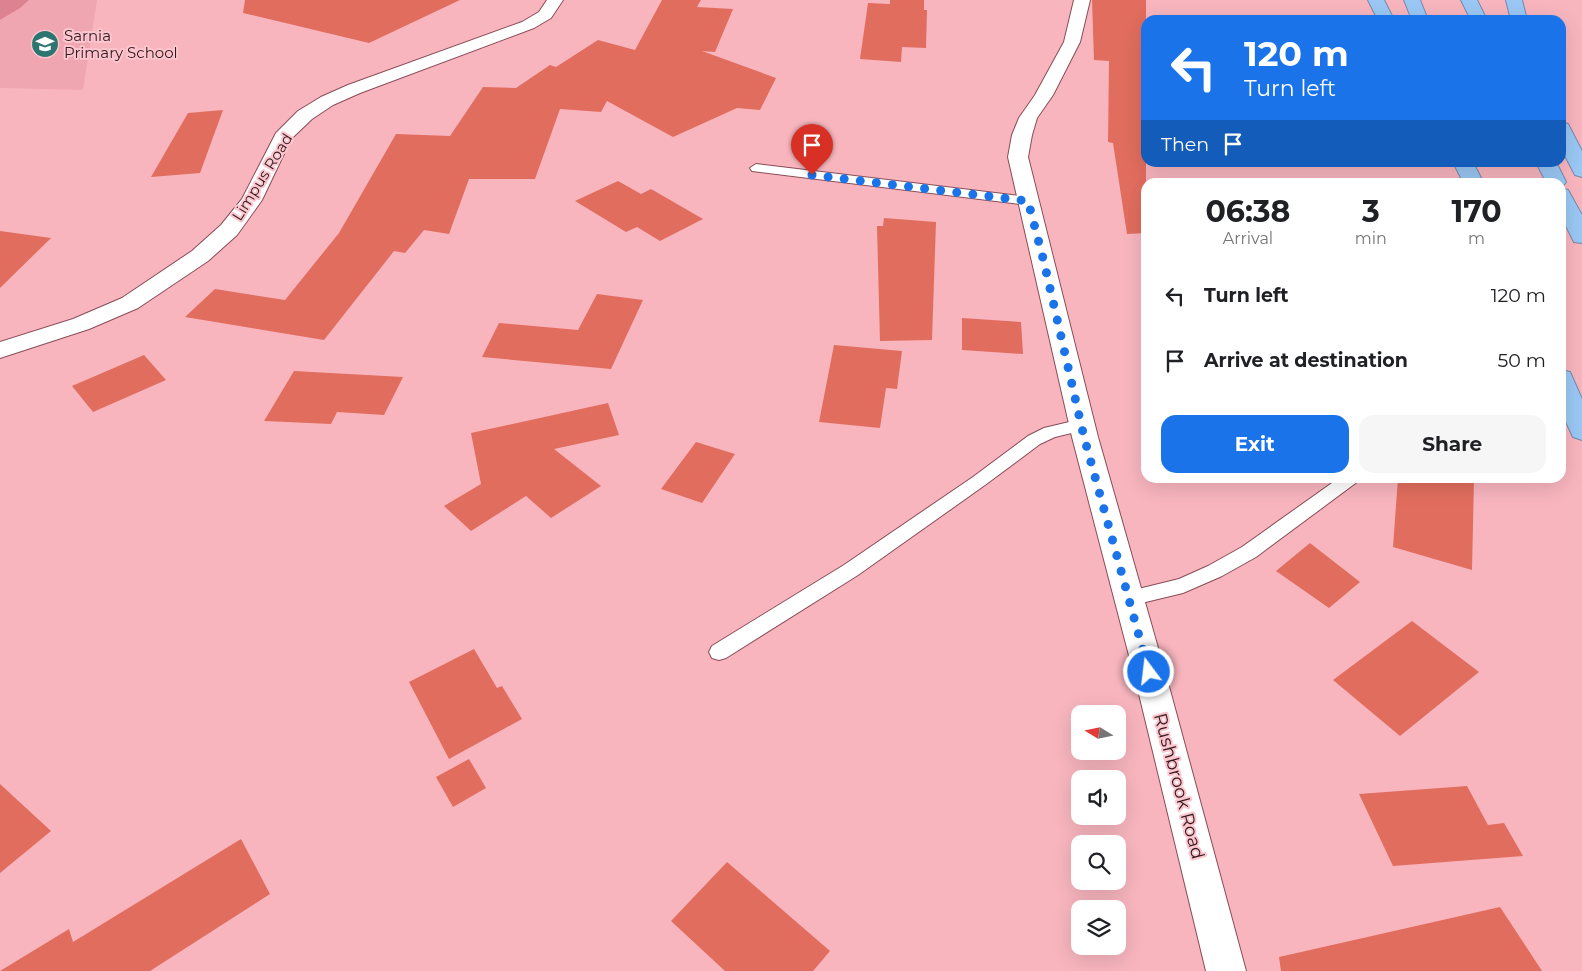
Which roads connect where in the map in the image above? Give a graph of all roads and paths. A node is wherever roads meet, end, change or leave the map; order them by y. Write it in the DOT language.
graph roads {
  1 [pos="555,0"];
  2 [pos="1082,0"];
  3 [pos="1376,0"];
  4 [pos="1412,0"];
  5 [pos="1469,0"];
  6 [pos="1514,0"];
  7 [pos="1384,15"];
  8 [pos="1418,15"];
  9 [pos="1476,15"];
  10 [pos="1518,15"];
  11 [pos="1566,138"];
  12 [pos="1466,167"];
  13 [pos="756,168"];
  14 [pos="1582,171"];
  15 [pos="1472,178"];
  16 [pos="1028,201"];
  17 [pos="1566,204"];
  18 [pos="1582,238"];
  19 [pos="0,350"];
  20 [pos="1566,391"];
  21 [pos="1082,425"];
  22 [pos="1582,432"];
  23 [pos="1344,483"];
  24 [pos="1129,598"];
  25 [pos="719,652"];
  26 [pos="1226,971"];
  1 -- 19 [label="street, Limpus Road"];
  2 -- 16 [label="street, Rushbrook Road"];
  3 -- 7 [label="highway"];
  4 -- 8 [label="highway"];
  5 -- 9 [label="highway"];
  6 -- 10 [label="highway"];
  11 -- 14 [label="highway"];
  12 -- 15 [label="highway"];
  13 -- 16 [label="lane"];
  16 -- 21 [label="street, Rushbrook Road"];
  17 -- 18 [label="highway"];
  20 -- 22 [label="highway"];
  21 -- 24 [label="street, Rushbrook Road"];
  21 -- 25 [label="lane"];
  23 -- 24 [label="lane"];
  24 -- 26 [label="street, Rushbrook Road"];
}
